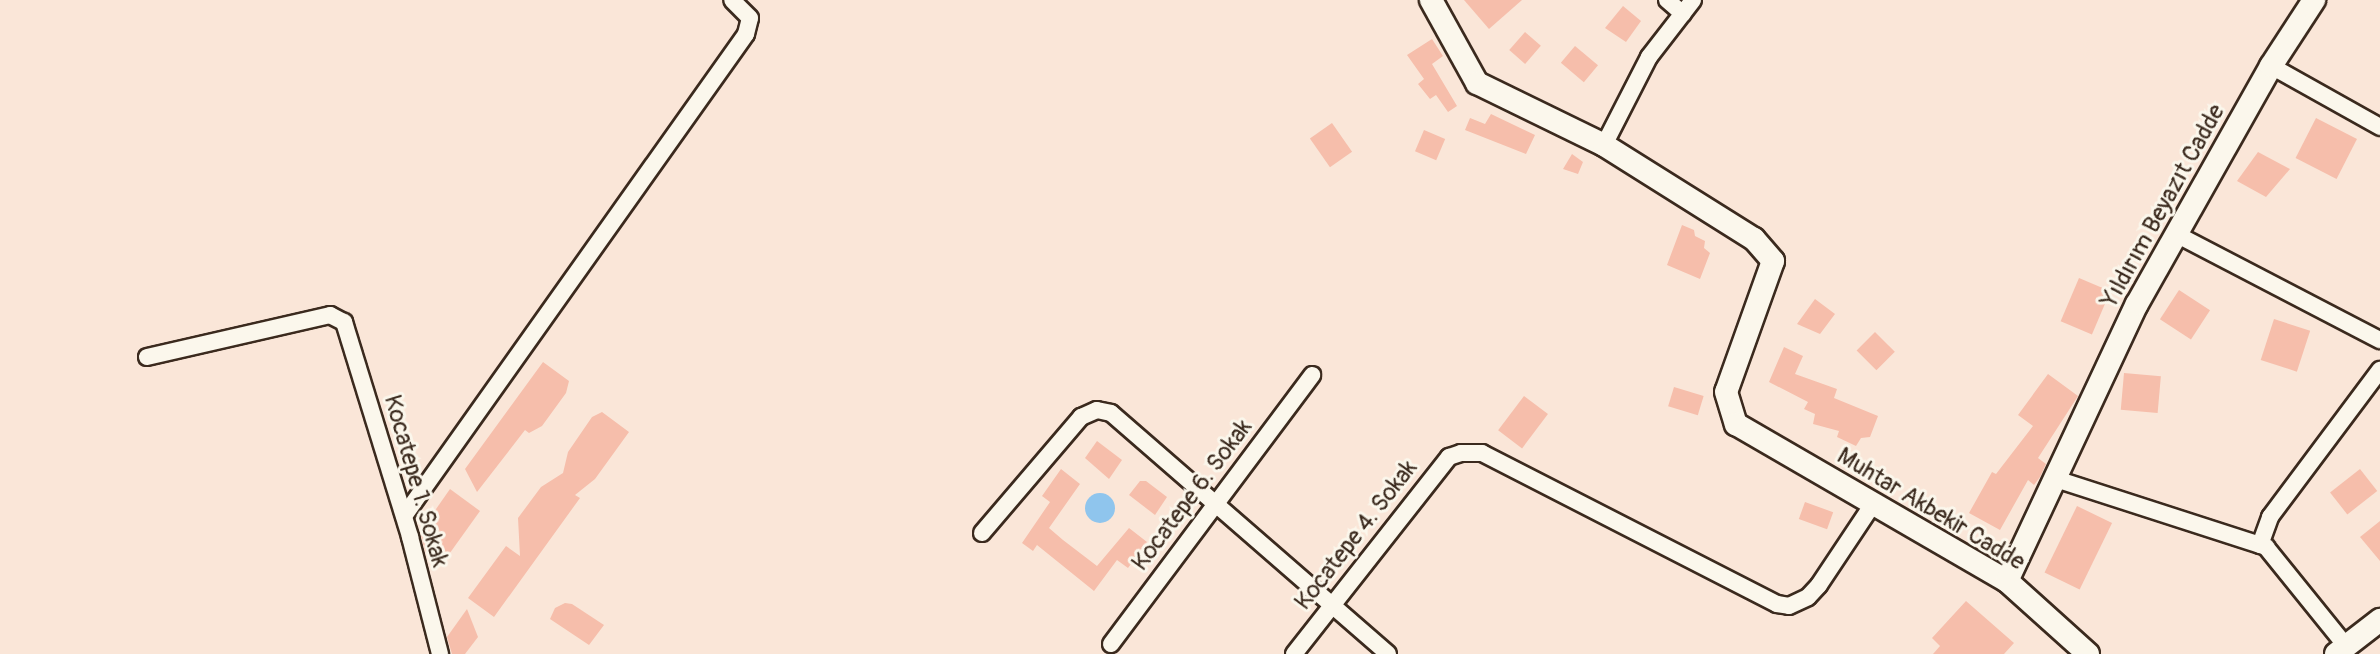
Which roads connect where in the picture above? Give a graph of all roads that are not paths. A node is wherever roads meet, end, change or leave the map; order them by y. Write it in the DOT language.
graph roads {
  1 [pos="732,0"];
  2 [pos="1431,0"];
  3 [pos="1667,0"];
  4 [pos="1693,0"];
  5 [pos="2314,0"];
  6 [pos="1683,14"];
  7 [pos="2271,66"];
  8 [pos="2380,127"];
  9 [pos="1604,145"];
  10 [pos="2176,234"];
  11 [pos="2380,340"];
  12 [pos="147,357"];
  13 [pos="2380,370"];
  14 [pos="1312,375"];
  15 [pos="2053,478"];
  16 [pos="1873,504"];
  17 [pos="1215,505"];
  18 [pos="404,516"];
  19 [pos="982,533"];
  20 [pos="2260,545"];
  21 [pos="2007,581"];
  22 [pos="1330,604"];
  23 [pos="2380,620"];
  24 [pos="1111,644"];
  25 [pos="2341,650"];
  26 [pos="440,654"];
  27 [pos="1294,654"];
  28 [pos="1388,654"];
  29 [pos="2088,654"];
  1 -- 18 [label="street"];
  2 -- 9 [label="street"];
  3 -- 6 [label="street"];
  4 -- 6 [label="street"];
  5 -- 7 [label="street, Yıldırım Beyazıt Cadde"];
  6 -- 9 [label="street"];
  7 -- 8 [label="street"];
  7 -- 10 [label="street, Yıldırım Beyazıt Cadde"];
  9 -- 16 [label="street, Muhtar Akbekir Cadde"];
  10 -- 11 [label="street"];
  10 -- 15 [label="street, Yıldırım Beyazıt Cadde"];
  12 -- 18 [label="street, Kocatepe 1. Sokak"];
  13 -- 20 [label="street"];
  14 -- 17 [label="street, Kocatepe 6. Sokak"];
  15 -- 20 [label="street"];
  15 -- 21 [label="street, Yıldırım Beyazıt Cadde"];
  16 -- 21 [label="street, Muhtar Akbekir Cadde"];
  16 -- 22 [label="street, Kocatepe 4. Sokak"];
  17 -- 19 [label="street"];
  17 -- 22 [label="street"];
  17 -- 24 [label="street, Kocatepe 6. Sokak"];
  18 -- 26 [label="street, Kocatepe 1. Sokak"];
  20 -- 25 [label="street"];
  21 -- 29 [label="street, Muhtar Akbekir Cadde"];
  22 -- 27 [label="street, Kocatepe 4. Sokak"];
  22 -- 28 [label="street"];
  23 -- 25 [label="street"];
}
